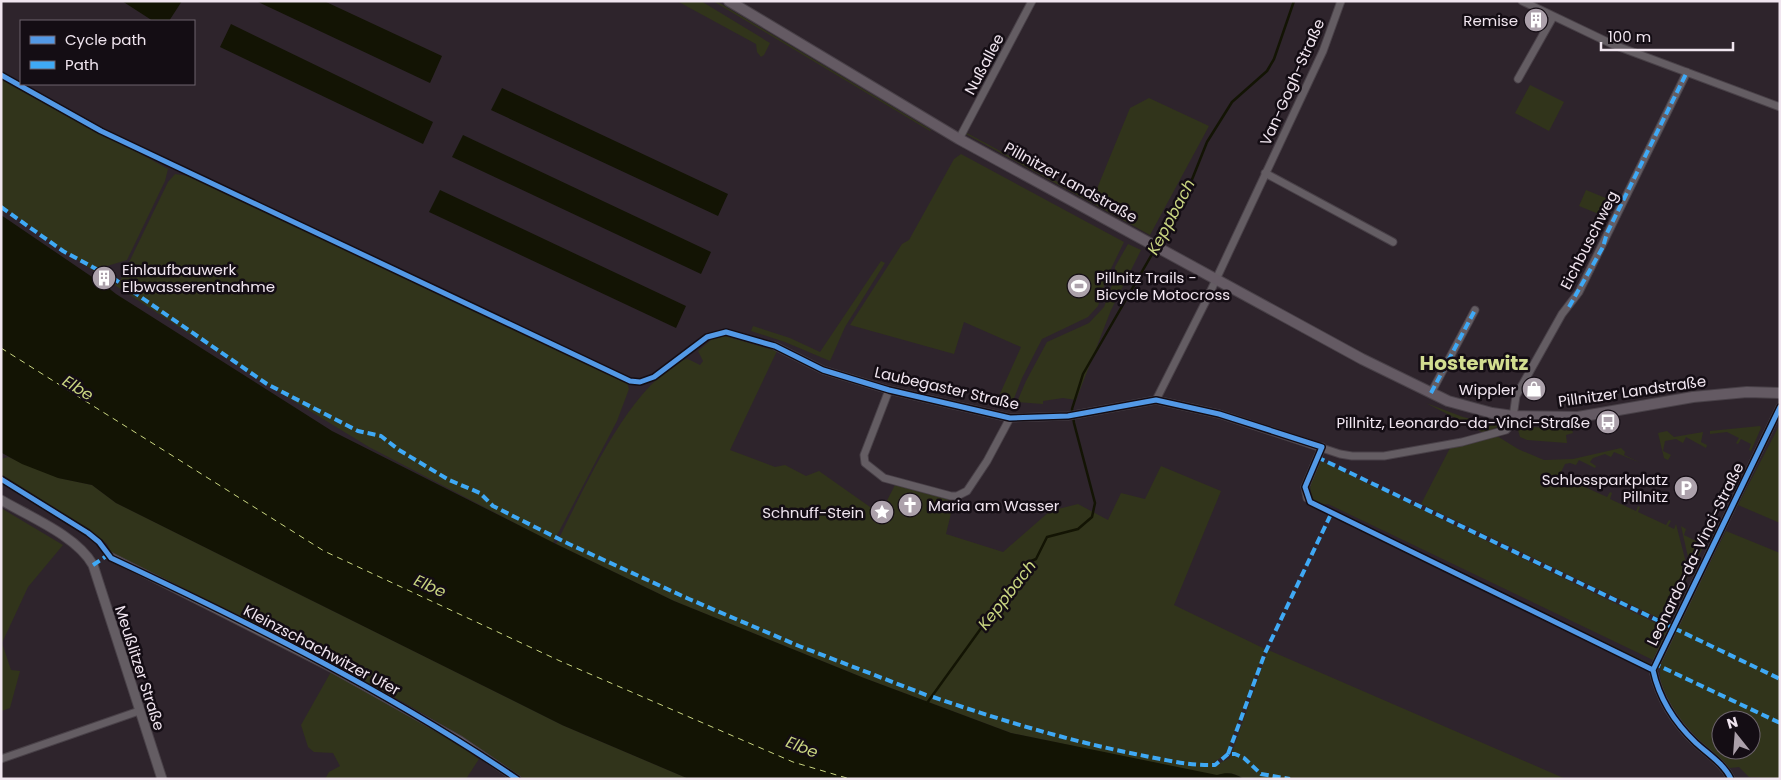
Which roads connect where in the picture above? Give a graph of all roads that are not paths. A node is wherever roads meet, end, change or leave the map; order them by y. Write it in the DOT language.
graph roads {
  1 [pos="729,1"];
  2 [pos="1032,1"];
  3 [pos="1341,1"];
  4 [pos="1522,1"];
  5 [pos="1552,17"];
  6 [pos="1687,72"];
  7 [pos="1518,79"];
  8 [pos="1780,107"];
  9 [pos="959,139"];
  10 [pos="1266,173"];
  11 [pos="1393,242"];
  12 [pos="1215,279"];
  13 [pos="1475,310"];
  14 [pos="775,346"];
  15 [pos="889,390"];
  16 [pos="1431,393"];
  17 [pos="1780,393"];
  18 [pos="1156,400"];
  19 [pos="1780,407"];
  20 [pos="1514,416"];
  21 [pos="1010,418"];
  22 [pos="1322,448"];
  23 [pos="1308,498"];
  24 [pos="1,500"];
  25 [pos="108,555"];
  26 [pos="140,711"];
  27 [pos="1,759"];
  28 [pos="162,779"];
  29 [pos="517,779"];
  30 [pos="1731,779"];
  1 -- 9 [label="main road, Pillnitzer Landstraße"];
  2 -- 9 [label="street, Nußallee"];
  3 -- 10 [label="street, Van-Gogh-Straße"];
  4 -- 5 [label="street"];
  5 -- 6 [label="street"];
  5 -- 7 [label="street"];
  6 -- 8 [label="street"];
  6 -- 20 [label="street, Eichbuschweg"];
  9 -- 12 [label="main road, Pillnitzer Landstraße"];
  10 -- 11 [label="street"];
  10 -- 12 [label="street, Van-Gogh-Straße"];
  12 -- 16 [label="main road, Pillnitzer Landstraße"];
  12 -- 18 [label="street, Van-Gogh-Straße"];
  13 -- 16 [label="street"];
  14 -- 15 [label="street, Laubegaster Straße"];
  15 -- 21 [label="street, Laubegaster Straße"];
  15 -- 21 [label="street"];
  16 -- 20 [label="main road, Pillnitzer Landstraße"];
  17 -- 20 [label="main road, Pillnitzer Landstraße"];
  18 -- 21 [label="street, Laubegaster Straße"];
  18 -- 22 [label="street, Laubegaster Straße"];
  19 -- 30 [label="street, Leonardo-da-Vinci-Straße"];
  20 -- 22 [label="street, Laubegaster Straße"];
  22 -- 23 [label="street"];
  24 -- 26 [label="street, Meußlitzer Straße"];
  25 -- 29 [label="street, Kleinzschachwitzer Ufer"];
  26 -- 27 [label="street"];
  26 -- 28 [label="street, Meußlitzer Straße"];
}
